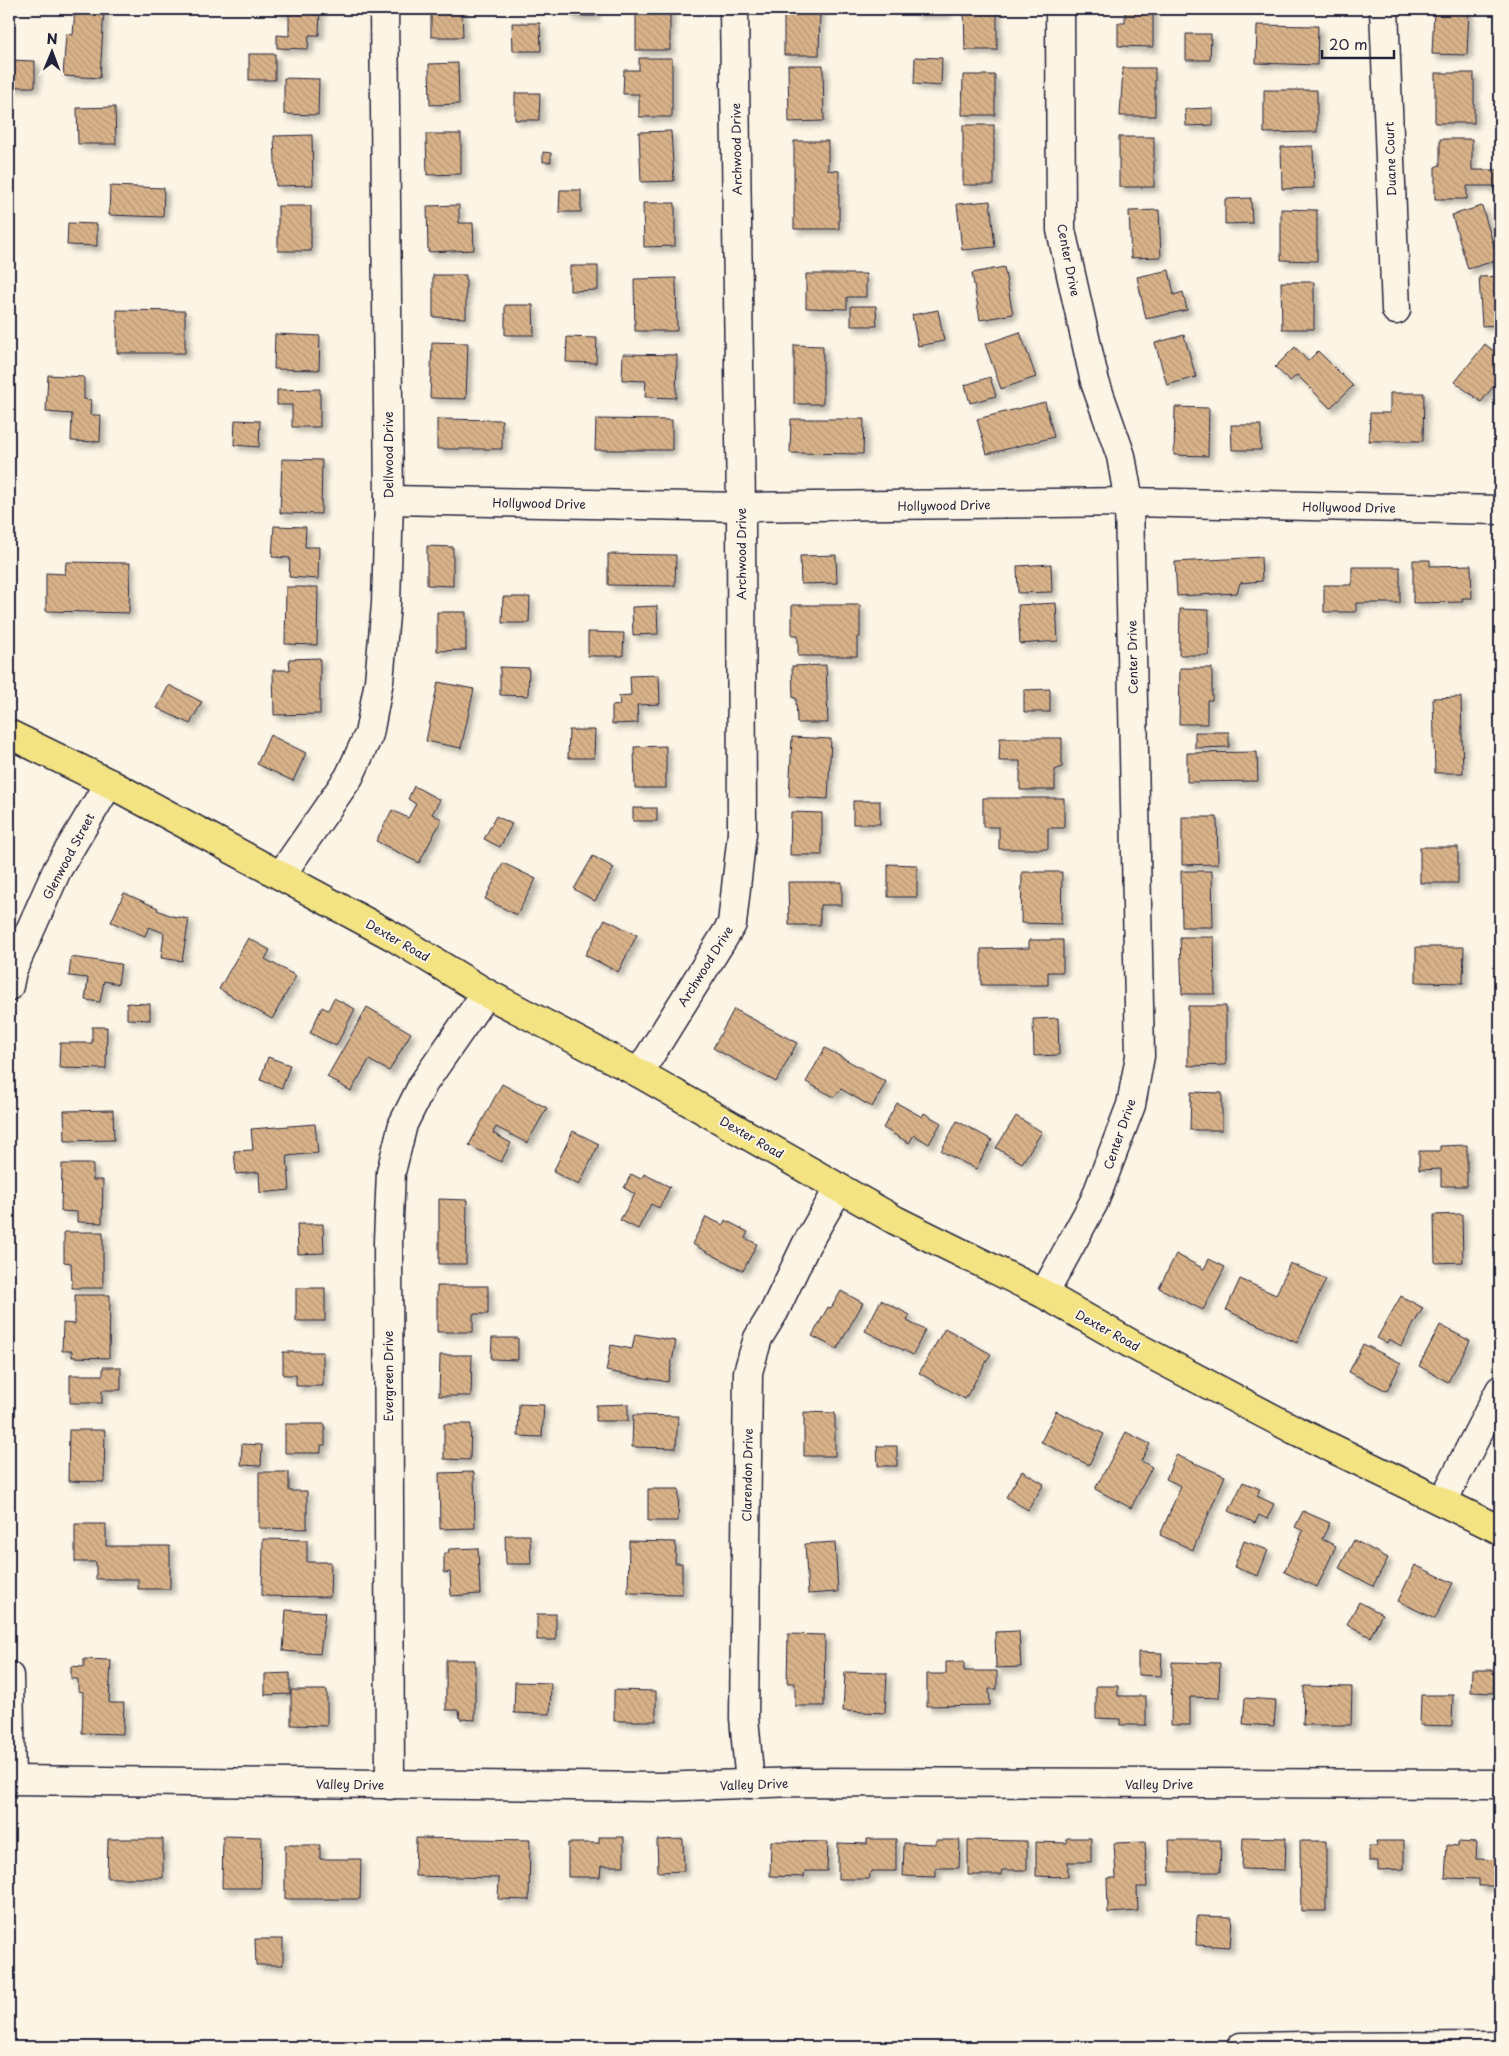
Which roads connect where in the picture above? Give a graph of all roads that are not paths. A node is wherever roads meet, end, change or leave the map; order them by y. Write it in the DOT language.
graph roads {
  1 [pos="384,9"];
  2 [pos="734,9"];
  3 [pos="1060,9"];
  4 [pos="1384,9"];
  5 [pos="1396,310"];
  6 [pos="389,500"];
  7 [pos="1129,502"];
  8 [pos="741,507"];
  9 [pos="1500,510"];
  10 [pos="9,734"];
  11 [pos="109,783"];
  12 [pos="282,875"];
  13 [pos="9,986"];
  14 [pos="486,993"];
  15 [pos="638,1073"];
  16 [pos="839,1188"];
  17 [pos="1044,1294"];
  18 [pos="1500,1390"];
  19 [pos="1442,1501"];
  20 [pos="1500,1530"];
  21 [pos="9,1676"];
  22 [pos="10,1780"];
  23 [pos="750,1784"];
  24 [pos="1500,1784"];
  25 [pos="390,1785"];
  26 [pos="1500,2046"];
  27 [pos="1241,2047"];
  28 [pos="1306,2047"];
  1 -- 6 [label="street, Dellwood Drive"];
  2 -- 8 [label="street, Archwood Drive"];
  3 -- 7 [label="street, Center Drive"];
  4 -- 5 [label="street, Duane Court"];
  6 -- 8 [label="street, Hollywood Drive"];
  6 -- 12 [label="street, Dellwood Drive"];
  7 -- 8 [label="street, Hollywood Drive"];
  7 -- 9 [label="street, Hollywood Drive"];
  7 -- 17 [label="street, Center Drive"];
  8 -- 15 [label="street, Archwood Drive"];
  10 -- 11 [label="main road, Dexter Road"];
  11 -- 12 [label="main road, Dexter Road"];
  11 -- 13 [label="street, Glenwood Street"];
  12 -- 14 [label="main road, Dexter Road"];
  14 -- 15 [label="main road, Dexter Road"];
  14 -- 25 [label="street, Evergreen Drive"];
  15 -- 16 [label="main road, Dexter Road"];
  16 -- 17 [label="main road, Dexter Road"];
  16 -- 23 [label="street, Clarendon Drive"];
  17 -- 19 [label="main road, Dexter Road"];
  18 -- 19 [label="street"];
  19 -- 20 [label="main road, Dexter Road"];
  21 -- 22 [label="street"];
  22 -- 25 [label="street, Valley Drive"];
  23 -- 24 [label="street, Valley Drive"];
  23 -- 25 [label="street, Valley Drive"];
  26 -- 28 [label="street"];
  27 -- 28 [label="street"];
}
